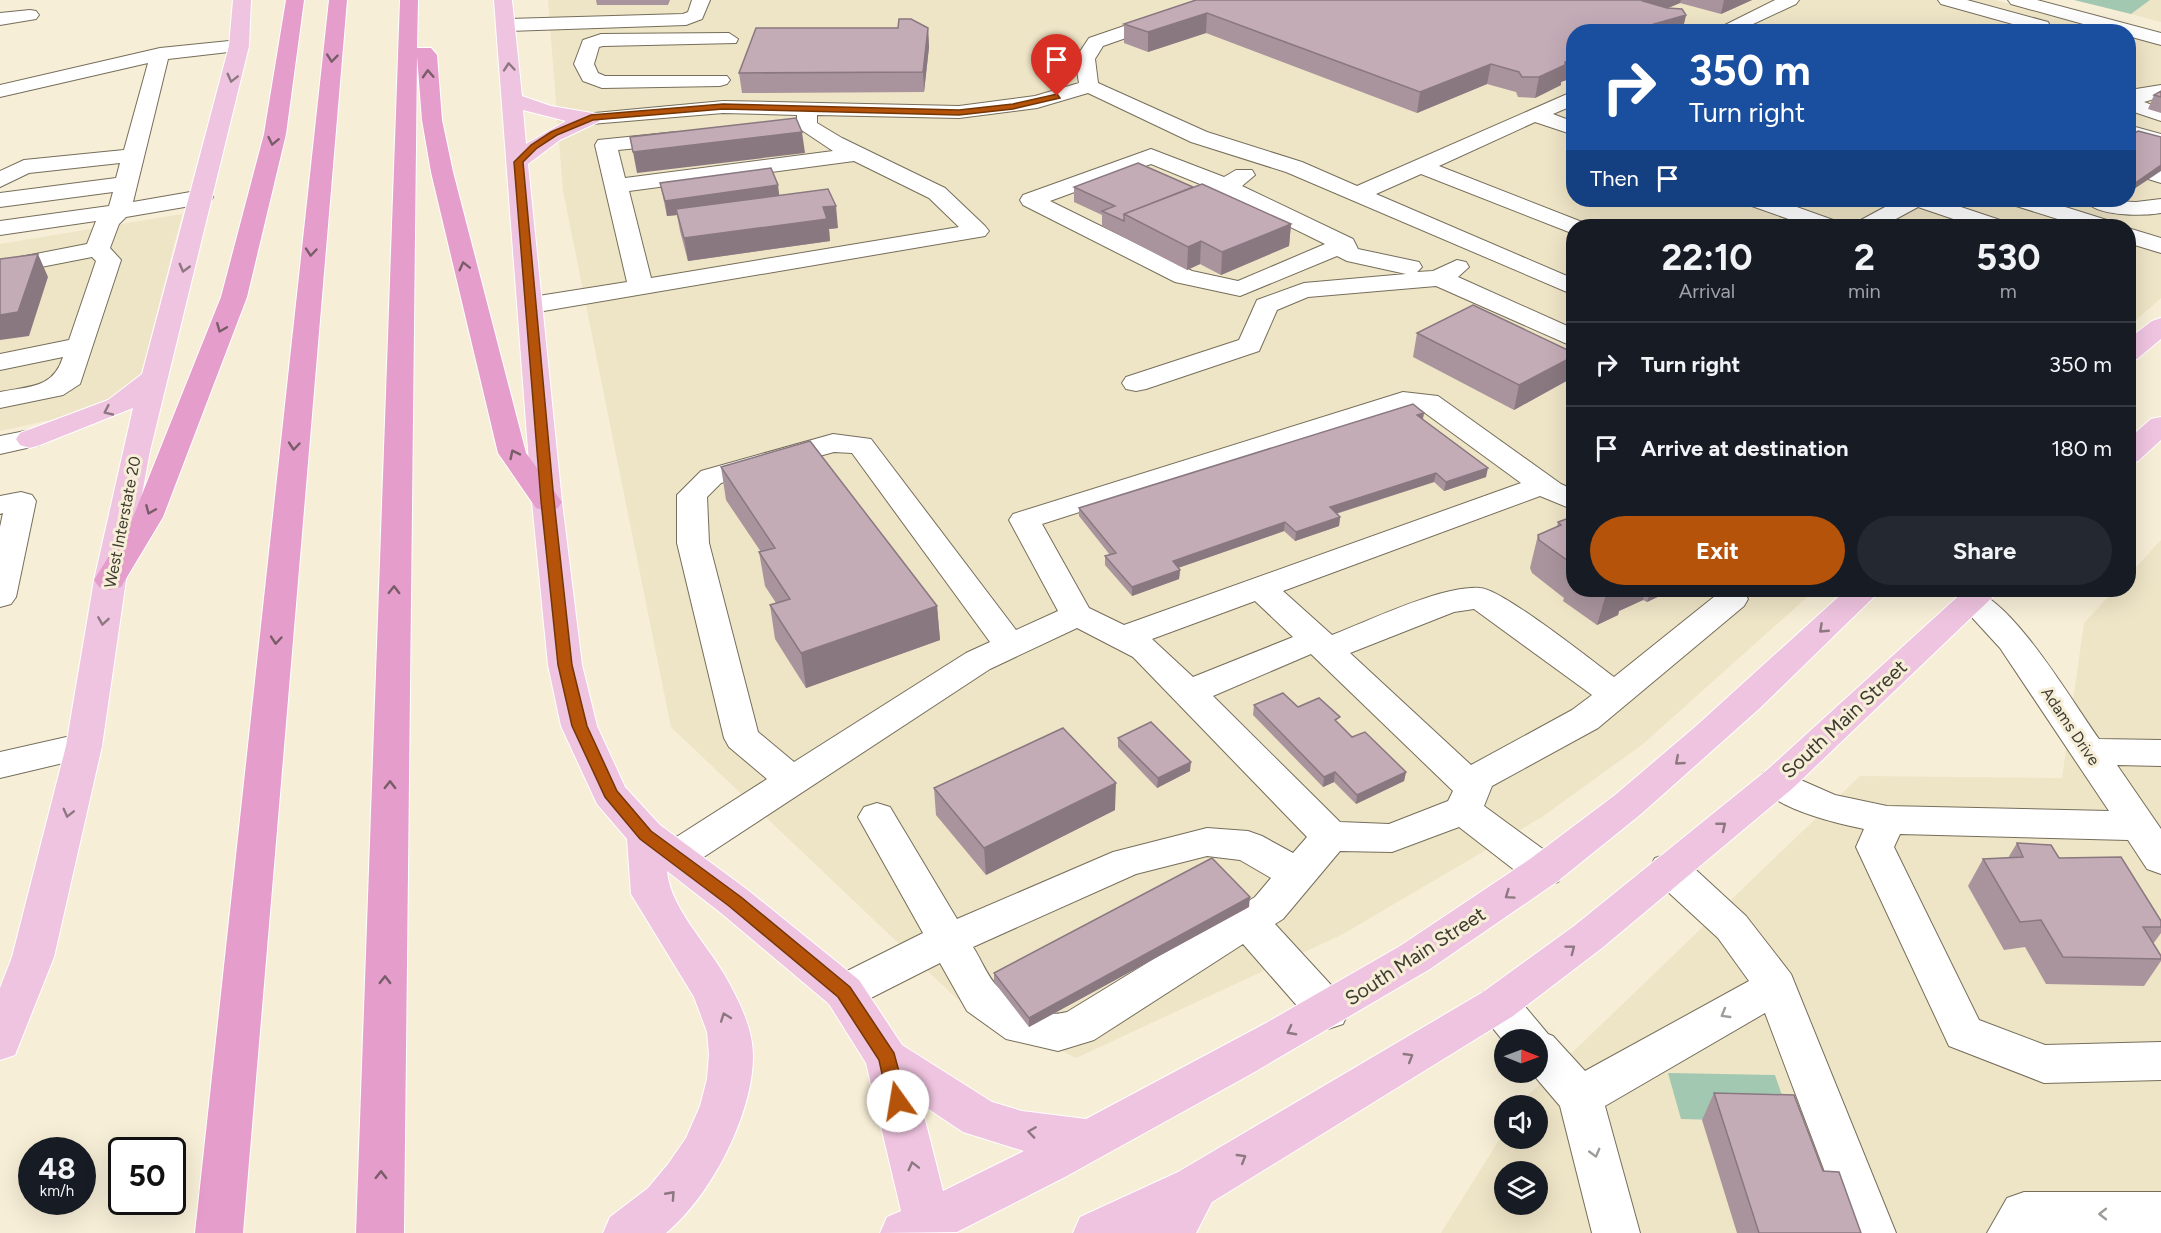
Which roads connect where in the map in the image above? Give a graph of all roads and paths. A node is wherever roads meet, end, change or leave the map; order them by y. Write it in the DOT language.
graph roads {
  1 [pos="242,0"];
  2 [pos="295,0"];
  3 [pos="338,0"];
  4 [pos="409,0"];
  5 [pos="1217,0"];
  6 [pos="1790,0"];
  7 [pos="1947,0"];
  8 [pos="2017,0"];
  9 [pos="696,8"];
  10 [pos="504,13"];
  11 [pos="30,15"];
  12 [pos="0,19"];
  13 [pos="2152,20"];
  14 [pos="1738,24"];
  15 [pos="2034,24"];
  16 [pos="2107,24"];
  17 [pos="2136,29"];
  18 [pos="2136,32"];
  19 [pos="729,39"];
  20 [pos="2161,39"];
  21 [pos="408,40"];
  22 [pos="239,46"];
  23 [pos="160,54"];
  24 [pos="0,80"];
  25 [pos="720,80"];
  26 [pos="36,81"];
  27 [pos="153,82"];
  28 [pos="130,84"];
  29 [pos="2136,85"];
  30 [pos="2161,85"];
  31 [pos="1089,86"];
  32 [pos="0,91"];
  33 [pos="2161,91"];
  34 [pos="2136,98"];
  35 [pos="511,99"];
  36 [pos="1566,101"];
  37 [pos="2136,106"];
  38 [pos="710,108"];
  39 [pos="2136,114"];
  40 [pos="1535,115"];
  41 [pos="2161,115"];
  42 [pos="807,117"];
  43 [pos="591,118"];
  44 [pos="2161,120"];
  45 [pos="1566,126"];
  46 [pos="772,129"];
  47 [pos="2136,133"];
  48 [pos="701,136"];
  49 [pos="2161,141"];
  50 [pos="858,154"];
  51 [pos="133,155"];
  52 [pos="1272,158"];
  53 [pos="518,162"];
  54 [pos="1421,166"];
  55 [pos="0,180"];
  56 [pos="2151,182"];
  57 [pos="126,183"];
  58 [pos="616,186"];
  59 [pos="1225,186"];
  60 [pos="1356,195"];
  61 [pos="202,197"];
  62 [pos="2161,198"];
  63 [pos="0,200"];
  64 [pos="2161,206"];
  65 [pos="1776,207"];
  66 [pos="1903,207"];
  67 [pos="1929,207"];
  68 [pos="2042,207"];
  69 [pos="2058,207"];
  70 [pos="2118,207"];
  71 [pos="119,211"];
  72 [pos="1809,219"];
  73 [pos="1880,219"];
  74 [pos="1950,219"];
  75 [pos="2078,219"];
  76 [pos="1566,224"];
  77 [pos="0,228"];
  78 [pos="2136,238"];
  79 [pos="1345,244"];
  80 [pos="2161,246"];
  81 [pos="97,249"];
  82 [pos="1484,250"];
  83 [pos="0,268"];
  84 [pos="1442,275"];
  85 [pos="1566,285"];
  86 [pos="641,287"];
  87 [pos="532,305"];
  88 [pos="2161,326"];
  89 [pos="1566,335"];
  90 [pos="81,346"];
  91 [pos="2136,346"];
  92 [pos="0,362"];
  93 [pos="155,376"];
  94 [pos="1136,383"];
  95 [pos="0,400"];
  96 [pos="2161,425"];
  97 [pos="30,439"];
  98 [pos="0,445"];
  99 [pos="2136,448"];
  100 [pos="136,451"];
  101 [pos="1543,485"];
  102 [pos="1566,497"];
  103 [pos="547,501"];
  104 [pos="0,505"];
  105 [pos="110,580"];
  106 [pos="1260,588"];
  107 [pos="0,597"];
  108 [pos="1729,597"];
  109 [pos="1857,597"];
  110 [pos="1970,597"];
  111 [pos="1977,597"];
  112 [pos="1077,615"];
  113 [pos="1124,637"];
  114 [pos="1321,645"];
  115 [pos="1010,646"];
  116 [pos="1188,693"];
  117 [pos="1615,695"];
  118 [pos="84,746"];
  119 [pos="2089,752"];
  120 [pos="2161,753"];
  121 [pos="0,765"];
  122 [pos="792,781"];
  123 [pos="1776,782"];
  124 [pos="1468,799"];
  125 [pos="877,818"];
  126 [pos="1887,820"];
  127 [pos="2139,826"];
  128 [pos="1330,836"];
  129 [pos="659,846"];
  130 [pos="2161,859"];
  131 [pos="1669,869"];
  132 [pos="1544,871"];
  133 [pos="1297,874"];
  134 [pos="1247,921"];
  135 [pos="948,940"];
  136 [pos="1776,986"];
  137 [pos="844,992"];
  138 [pos="1498,1004"];
  139 [pos="1328,1011"];
  140 [pos="1520,1029"];
  141 [pos="2,1032"];
  142 [pos="1795,1032"];
  143 [pos="887,1058"];
  144 [pos="1548,1060"];
  145 [pos="2161,1061"];
  146 [pos="1580,1097"];
  147 [pos="1090,1140"];
  148 [pos="1195,1187"];
  149 [pos="2161,1214"];
  150 [pos="920,1230"];
  151 [pos="219,1233"];
  152 [pos="380,1233"];
  153 [pos="627,1233"];
  154 [pos="1097,1233"];
  155 [pos="1171,1233"];
  156 [pos="1616,1233"];
  157 [pos="1856,1233"];
  158 [pos="1872,1233"];
  159 [pos="2011,1233"];
  1 -- 22 [label="main road, West Interstate 20"];
  2 -- 105 [label="highway, one-way"];
  3 -- 151 [label="highway, one-way"];
  4 -- 21 [label="highway"];
  5 -- 31 [label="street"];
  6 -- 14 [label="street"];
  7 -- 15 [label="street"];
  8 -- 16 [label="street"];
  9 -- 10 [label="street"];
  9 -- 19 [label="street"];
  35 -- 10 [label="main road, one-way"];
  11 -- 12 [label="street"];
  13 -- 17 [label="street"];
  18 -- 20 [label="street"];
  19 -- 25 [label="street"];
  19 -- 25 [label="street"];
  103 -- 21 [label="highway, one-way"];
  152 -- 21 [label="highway, one-way"];
  22 -- 23 [label="street"];
  22 -- 61 [label="main road, West Interstate 20, one-way"];
  23 -- 26 [label="street"];
  23 -- 27 [label="street"];
  24 -- 26 [label="street"];
  25 -- 38 [label="street"];
  26 -- 32 [label="street"];
  27 -- 28 [label="street"];
  27 -- 51 [label="street"];
  29 -- 30 [label="street"];
  31 -- 42 [label="street"];
  31 -- 52 [label="street"];
  33 -- 34 [label="street"];
  35 -- 43 [label="main road"];
  35 -- 53 [label="main road"];
  36 -- 40 [label="street"];
  37 -- 41 [label="street"];
  38 -- 42 [label="street"];
  38 -- 43 [label="street"];
  39 -- 44 [label="street"];
  40 -- 45 [label="street"];
  40 -- 54 [label="street"];
  42 -- 46 [label="street"];
  42 -- 50 [label="street"];
  43 -- 53 [label="main road"];
  47 -- 49 [label="street"];
  48 -- 58 [label="street"];
  50 -- 58 [label="street"];
  50 -- 86 [label="street"];
  51 -- 55 [label="street"];
  51 -- 57 [label="street"];
  52 -- 59 [label="street"];
  52 -- 60 [label="street"];
  53 -- 87 [label="main road"];
  54 -- 60 [label="street"];
  54 -- 76 [label="street"];
  56 -- 62 [label="street"];
  57 -- 63 [label="street"];
  57 -- 71 [label="street"];
  58 -- 86 [label="street"];
  59 -- 79 [label="street"];
  59 -- 79 [label="street"];
  60 -- 82 [label="street"];
  61 -- 71 [label="street"];
  61 -- 93 [label="main road, West Interstate 20, one-way"];
  64 -- 70 [label="street"];
  65 -- 72 [label="street"];
  66 -- 73 [label="street"];
  67 -- 74 [label="street"];
  68 -- 75 [label="street"];
  69 -- 75 [label="street"];
  71 -- 77 [label="street"];
  71 -- 81 [label="street"];
  78 -- 80 [label="street"];
  79 -- 84 [label="street"];
  81 -- 83 [label="street"];
  81 -- 90 [label="street"];
  82 -- 84 [label="street"];
  82 -- 85 [label="street"];
  84 -- 89 [label="street"];
  84 -- 94 [label="street"];
  86 -- 87 [label="street"];
  87 -- 103 [label="main road"];
  88 -- 91 [label="main road"];
  90 -- 92 [label="street"];
  90 -- 95 [label="street"];
  93 -- 97 [label="main road, one-way"];
  93 -- 100 [label="main road, West Interstate 20"];
  96 -- 99 [label="main road"];
  97 -- 98 [label="street"];
  97 -- 100 [label="main road"];
  100 -- 105 [label="main road, West Interstate 20"];
  101 -- 102 [label="street"];
  101 -- 106 [label="street"];
  101 -- 112 [label="street"];
  103 -- 129 [label="main road"];
  104 -- 107 [label="street"];
  105 -- 118 [label="main road, West Interstate 20, one-way"];
  106 -- 113 [label="street"];
  106 -- 114 [label="street"];
  108 -- 117 [label="street"];
  109 -- 132 [label="main road, South Main Street, one-way"];
  110 -- 123 [label="main road, South Main Street"];
  111 -- 119 [label="street, Adams Drive"];
  112 -- 113 [label="street"];
  112 -- 115 [label="street"];
  113 -- 116 [label="street"];
  114 -- 116 [label="street"];
  114 -- 117 [label="street"];
  114 -- 124 [label="street"];
  115 -- 122 [label="street"];
  115 -- 122 [label="street"];
  116 -- 128 [label="street"];
  117 -- 124 [label="street"];
  118 -- 121 [label="street"];
  118 -- 141 [label="main road, West Interstate 20, one-way"];
  119 -- 120 [label="street"];
  119 -- 127 [label="street, Adams Drive"];
  122 -- 129 [label="street"];
  123 -- 126 [label="street"];
  131 -- 123 [label="main road, South Main Street, one-way"];
  124 -- 128 [label="street"];
  124 -- 132 [label="street"];
  125 -- 135 [label="street"];
  126 -- 127 [label="street"];
  126 -- 145 [label="street"];
  127 -- 130 [label="street, Adams Drive"];
  128 -- 133 [label="street"];
  129 -- 137 [label="main road"];
  153 -- 129 [label="main road, one-way"];
  131 -- 136 [label="street"];
  138 -- 131 [label="main road, South Main Street, one-way"];
  132 -- 139 [label="main road, South Main Street, one-way"];
  133 -- 134 [label="street"];
  133 -- 135 [label="street"];
  134 -- 135 [label="street"];
  134 -- 139 [label="street"];
  135 -- 137 [label="street"];
  136 -- 142 [label="street"];
  136 -- 146 [label="street, one-way"];
  137 -- 143 [label="main road"];
  138 -- 140 [label="street"];
  148 -- 138 [label="main road, South Main Street, one-way"];
  139 -- 147 [label="main road, South Main Street, one-way"];
  142 -- 157 [label="street"];
  142 -- 158 [label="street"];
  147 -- 143 [label="main road, one-way"];
  150 -- 143 [label="main road, one-way"];
  144 -- 146 [label="street"];
  146 -- 156 [label="street, one-way"];
  147 -- 150 [label="main road, South Main Street"];
  148 -- 154 [label="main road, South Main Street"];
  148 -- 155 [label="main road"];
  149 -- 159 [label="street, one-way"];
}
